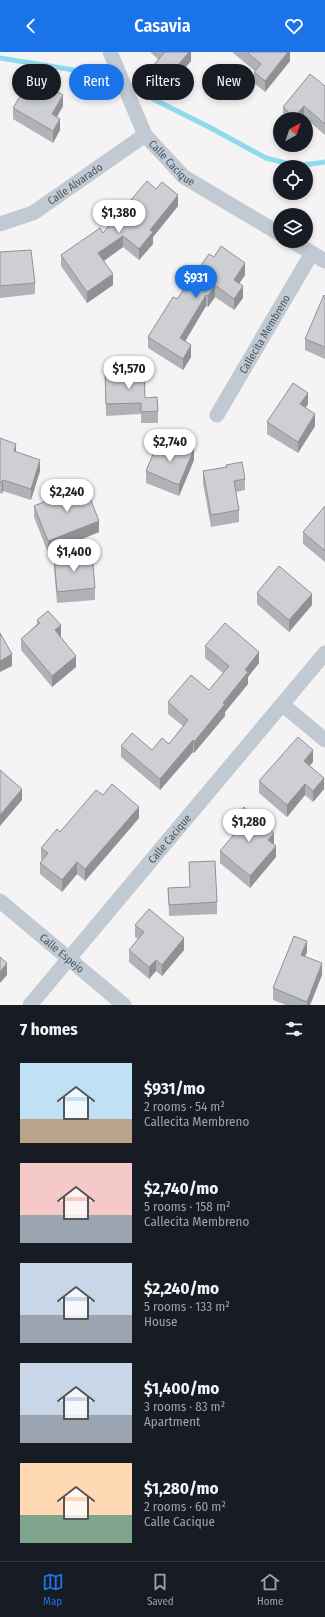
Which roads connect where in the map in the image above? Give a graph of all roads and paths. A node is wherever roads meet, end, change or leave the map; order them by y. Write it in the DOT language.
graph roads {
  1 [pos="110,52"];
  2 [pos="145,135"];
  3 [pos="0,224"];
  4 [pos="273,230"];
  5 [pos="304,248"];
  6 [pos="312,253"];
  7 [pos="325,261"];
  8 [pos="217,415"];
  9 [pos="325,653"];
  10 [pos="283,705"];
  11 [pos="325,740"];
  12 [pos="0,901"];
  13 [pos="69,959"];
  14 [pos="30,1005"];
  15 [pos="124,1005"];
  1 -- 2 [label="street, Calle Cacique"];
  2 -- 3 [label="street, Calle Alvarado"];
  2 -- 4 [label="street, Calle Cacique"];
  5 -- 6 [label="street"];
  6 -- 7 [label="street"];
  6 -- 8 [label="street, Callecita Membreno"];
  9 -- 10 [label="street, Calle Cacique"];
  10 -- 11 [label="street"];
  10 -- 13 [label="street, Calle Cacique"];
  12 -- 13 [label="street, Calle Espejo"];
  13 -- 14 [label="street, Calle Cacique"];
  13 -- 15 [label="street, Calle Espejo"];
}
